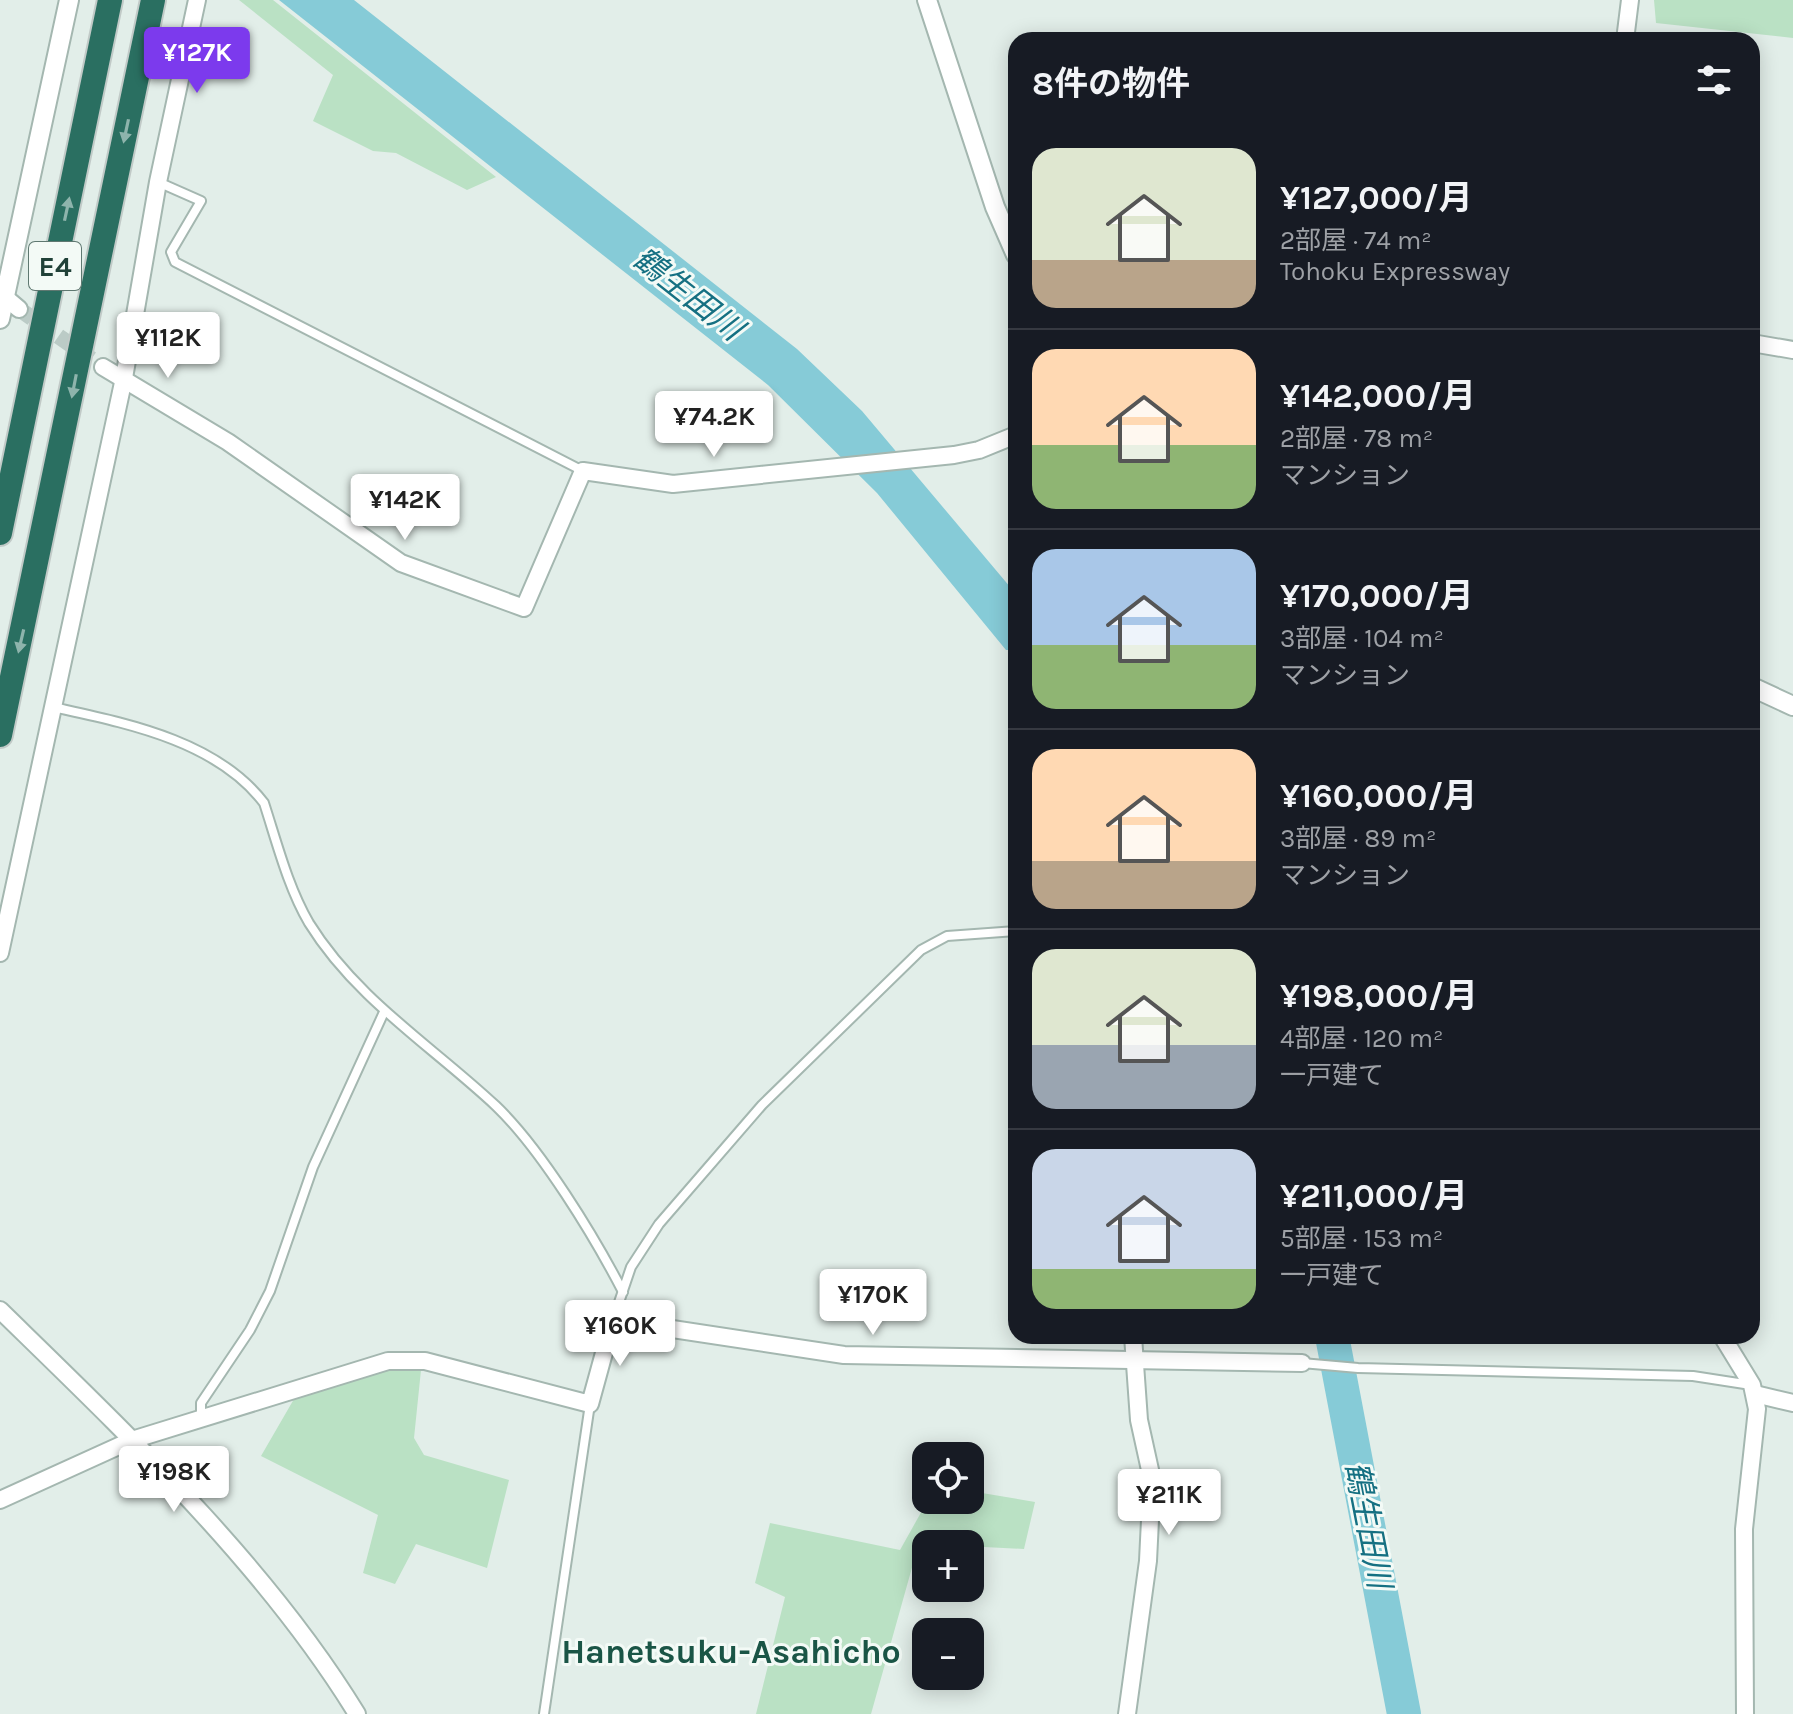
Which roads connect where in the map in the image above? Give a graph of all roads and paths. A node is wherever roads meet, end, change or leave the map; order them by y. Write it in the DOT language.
graph roads {
  1 [pos="69,0"];
  2 [pos="110,0"];
  3 [pos="153,0"];
  4 [pos="197,0"];
  5 [pos="927,0"];
  6 [pos="1630,0"];
  7 [pos="1626,32"];
  8 [pos="158,182"];
  9 [pos="1008,237"];
  10 [pos="8,300"];
  11 [pos="0,319"];
  12 [pos="1760,344"];
  13 [pos="1793,350"];
  14 [pos="103,367"];
  15 [pos="124,378"];
  16 [pos="1008,438"];
  17 [pos="583,471"];
  18 [pos="0,533"];
  19 [pos="1760,691"];
  20 [pos="1793,706"];
  21 [pos="53,707"];
  22 [pos="0,735"];
  23 [pos="1008,932"];
  24 [pos="0,953"];
  25 [pos="384,1012"];
  26 [pos="623,1292"];
  27 [pos="0,1310"];
  28 [pos="613,1320"];
  29 [pos="1133,1344"];
  30 [pos="1727,1344"];
  31 [pos="1133,1359"];
  32 [pos="1311,1365"];
  33 [pos="1753,1390"];
  34 [pos="1793,1403"];
  35 [pos="590,1404"];
  36 [pos="201,1417"];
  37 [pos="132,1440"];
  38 [pos="0,1500"];
  39 [pos="357,1714"];
  40 [pos="544,1714"];
  41 [pos="1127,1714"];
  42 [pos="1745,1714"];
  1 -- 10 [label="street"];
  18 -- 2 [label="highway, E4, one-way"];
  3 -- 22 [label="highway, E4, one-way"];
  4 -- 8 [label="street"];
  5 -- 9 [label="street"];
  6 -- 7 [label="street"];
  8 -- 15 [label="street"];
  8 -- 17 [label="lane"];
  10 -- 11 [label="street"];
  12 -- 13 [label="street"];
  14 -- 15 [label="street"];
  15 -- 17 [label="street"];
  15 -- 21 [label="street"];
  16 -- 17 [label="street"];
  19 -- 20 [label="street"];
  21 -- 24 [label="street"];
  21 -- 25 [label="lane"];
  23 -- 26 [label="lane"];
  25 -- 26 [label="lane"];
  25 -- 36 [label="lane"];
  26 -- 28 [label="lane"];
  27 -- 37 [label="street"];
  28 -- 31 [label="street"];
  28 -- 35 [label="street"];
  29 -- 31 [label="street"];
  30 -- 33 [label="street"];
  31 -- 32 [label="street"];
  31 -- 41 [label="street"];
  32 -- 33 [label="lane"];
  33 -- 34 [label="street"];
  33 -- 42 [label="street"];
  35 -- 36 [label="street"];
  35 -- 40 [label="lane"];
  36 -- 37 [label="street"];
  37 -- 38 [label="street"];
  37 -- 39 [label="street"];
}
